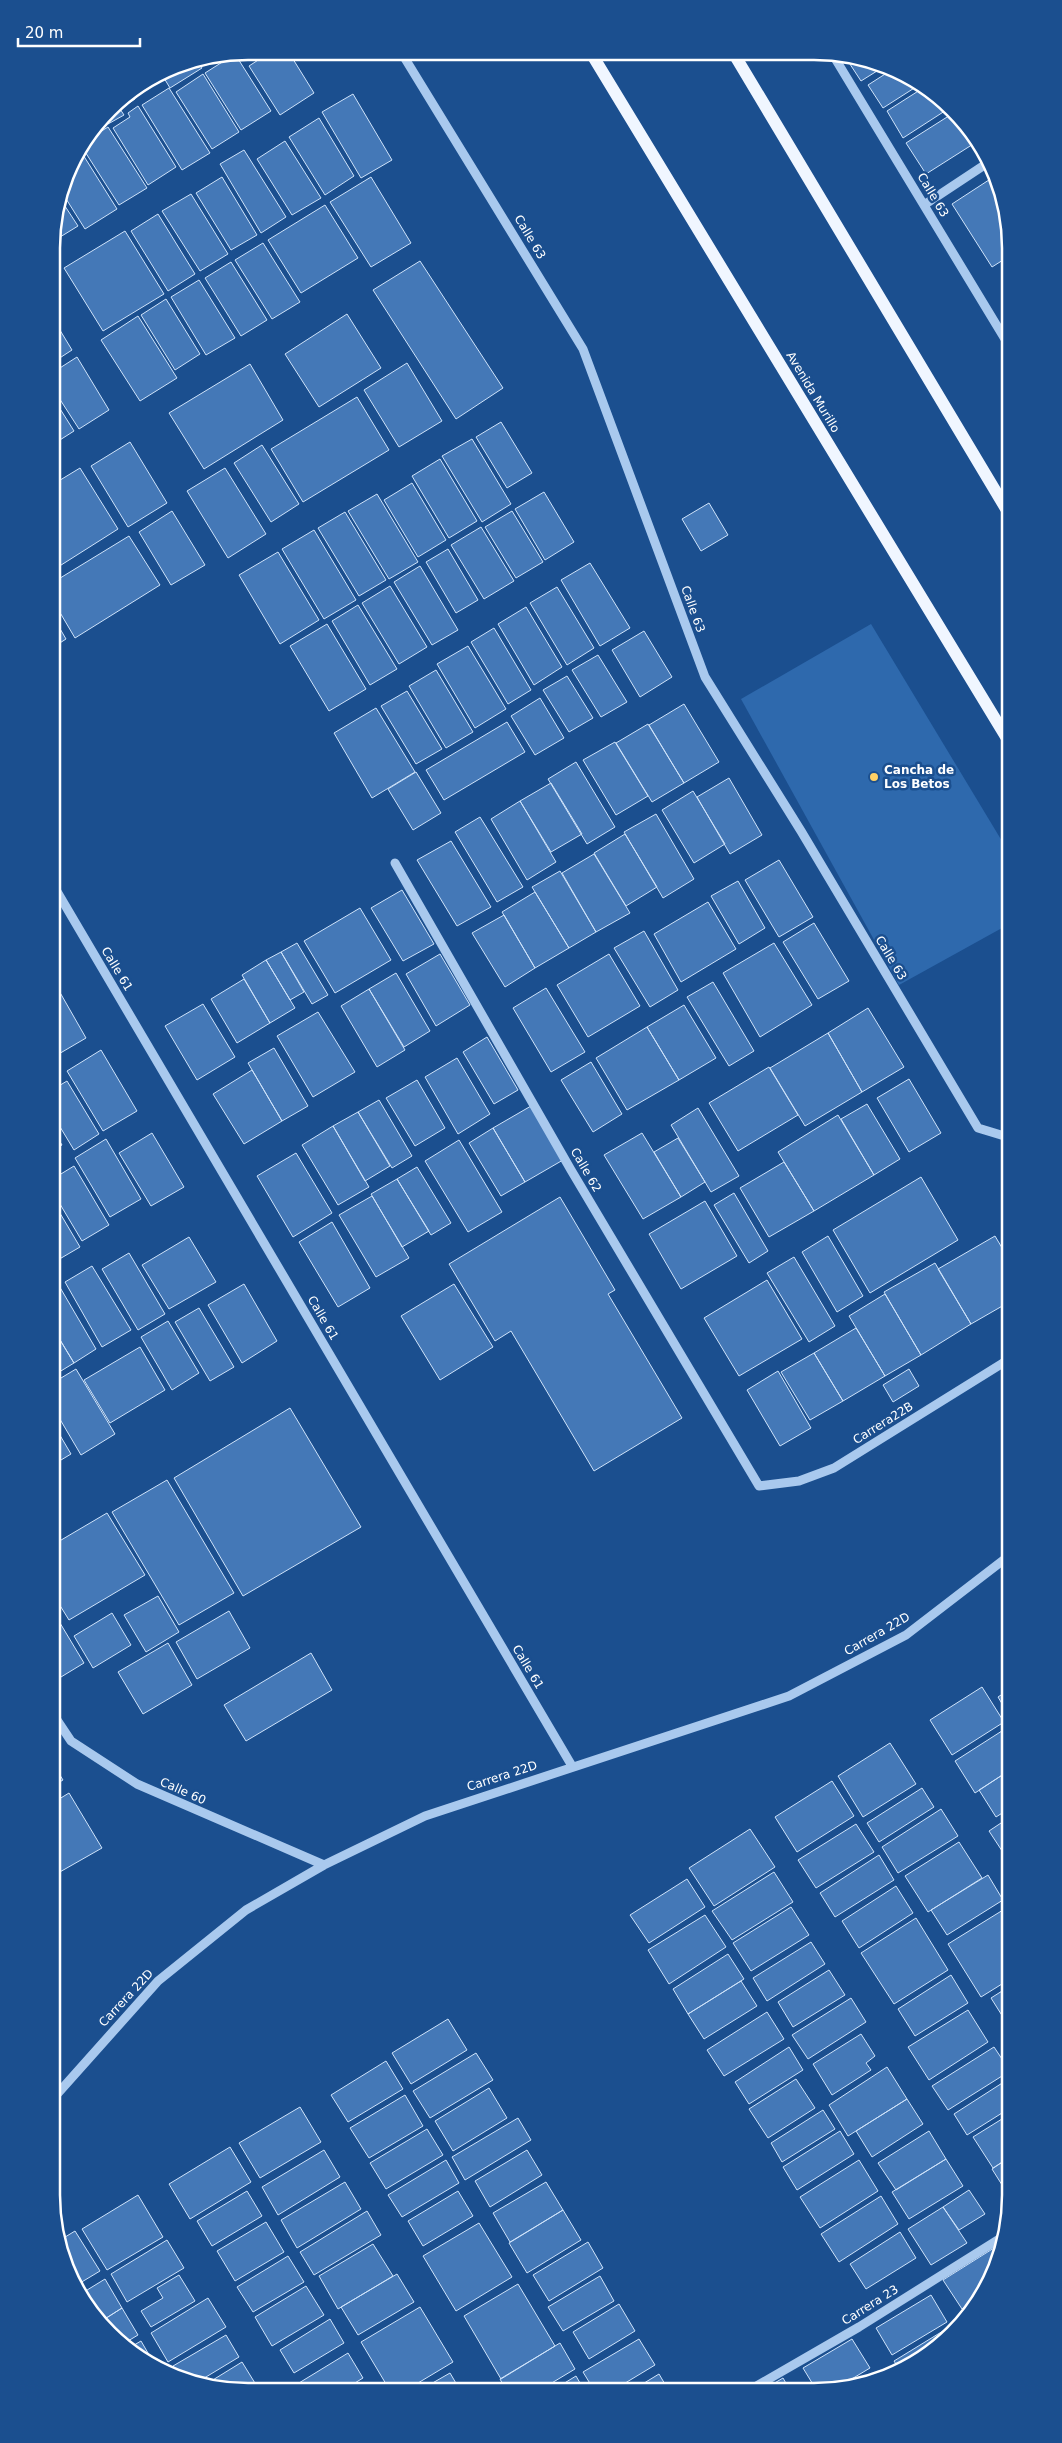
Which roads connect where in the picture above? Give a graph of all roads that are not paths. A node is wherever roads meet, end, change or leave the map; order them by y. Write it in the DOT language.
graph roads {
  1 [pos="406,60"];
  2 [pos="596,60"];
  3 [pos="738,60"];
  4 [pos="837,62"];
  5 [pos="983,166"];
  6 [pos="924,205"];
  7 [pos="1002,334"];
  8 [pos="1002,502"];
  9 [pos="1002,730"];
  10 [pos="395,863"];
  11 [pos="60,897"];
  12 [pos="1002,1135"];
  13 [pos="1002,1363"];
  14 [pos="759,1486"];
  15 [pos="1002,1561"];
  16 [pos="60,1724"];
  17 [pos="572,1766"];
  18 [pos="324,1865"];
  19 [pos="60,2091"];
  20 [pos="996,2241"];
  21 [pos="762,2383"];
  1 -- 12 [label="street, Calle 63"];
  2 -- 9 [label="main road, Avenida Murillo"];
  3 -- 8 [label="main road"];
  4 -- 6 [label="street, Calle 63"];
  5 -- 6 [label="street"];
  6 -- 7 [label="street, Calle 63"];
  10 -- 14 [label="street, Calle 62"];
  11 -- 17 [label="street, Calle 61"];
  13 -- 14 [label="street, Carrera22B"];
  15 -- 17 [label="street, Carrera 22D"];
  16 -- 18 [label="street, Calle 60"];
  17 -- 18 [label="street, Carrera 22D"];
  18 -- 19 [label="street, Carrera 22D"];
  20 -- 21 [label="street, Carrera 23"];
}
